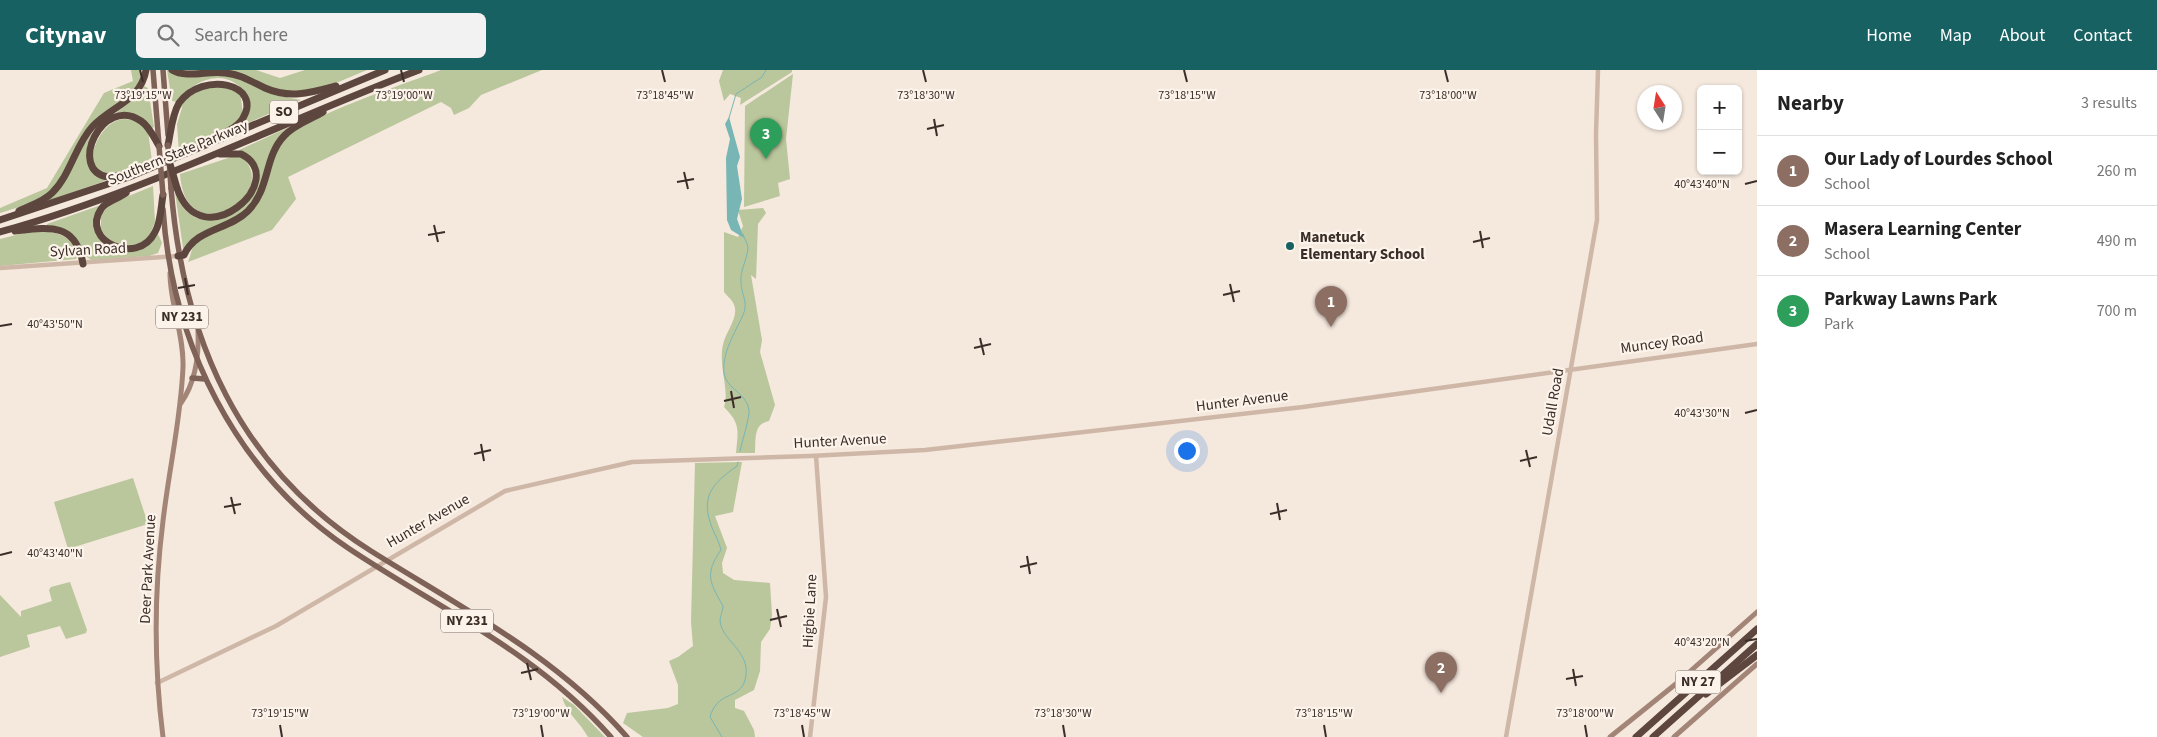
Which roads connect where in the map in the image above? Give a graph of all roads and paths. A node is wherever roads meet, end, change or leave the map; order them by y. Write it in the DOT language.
graph roads {
  1 [pos="146,70"];
  2 [pos="153,70"];
  3 [pos="163,70"];
  4 [pos="172,70"];
  5 [pos="385,70"];
  6 [pos="419,70"];
  7 [pos="1598,70"];
  8 [pos="358,81"];
  9 [pos="338,102"];
  10 [pos="211,143"];
  11 [pos="168,145"];
  12 [pos="160,146"];
  13 [pos="210,156"];
  14 [pos="170,164"];
  15 [pos="146,170"];
  16 [pos="138,186"];
  17 [pos="174,188"];
  18 [pos="162,195"];
  19 [pos="0,220"];
  20 [pos="0,233"];
  21 [pos="178,256"];
  22 [pos="168,258"];
  23 [pos="83,264"];
  24 [pos="0,268"];
  25 [pos="170,272"];
  26 [pos="198,331"];
  27 [pos="1757,344"];
  28 [pos="197,360"];
  29 [pos="1571,369"];
  30 [pos="192,378"];
  31 [pos="205,379"];
  32 [pos="181,403"];
  33 [pos="816,456"];
  34 [pos="386,560"];
  35 [pos="376,566"];
  36 [pos="1757,612"];
  37 [pos="1756,630"];
  38 [pos="1757,644"];
  39 [pos="1757,655"];
  40 [pos="1757,664"];
  41 [pos="157,683"];
  42 [pos="1683,710"];
  43 [pos="163,737"];
  44 [pos="611,737"];
  45 [pos="627,737"];
  46 [pos="810,737"];
  47 [pos="1506,737"];
  48 [pos="1610,737"];
  49 [pos="1636,737"];
  50 [pos="1653,737"];
  51 [pos="1674,737"];
  1 -- 19 [label="highway"];
  2 -- 12 [label="main road, Deer Park Avenue / NY 231"];
  3 -- 11 [label="main road"];
  4 -- 8 [label="highway"];
  5 -- 8 [label="highway, Southern State Parkway / SO"];
  6 -- 9 [label="highway, Southern State Parkway / SO"];
  7 -- 29 [label="street, Udall Road"];
  8 -- 10 [label="highway, Southern State Parkway / SO"];
  9 -- 13 [label="highway, Southern State Parkway / SO"];
  9 -- 21 [label="highway"];
  10 -- 11 [label="highway"];
  10 -- 15 [label="highway, Southern State Parkway / SO"];
  11 -- 14 [label="main road, bridge"];
  12 -- 15 [label="highway"];
  12 -- 18 [label="main road, Deer Park Avenue / NY 231, bridge"];
  13 -- 16 [label="highway, Southern State Parkway / SO"];
  13 -- 17 [label="highway"];
  14 -- 17 [label="highway, bridge"];
  15 -- 19 [label="highway, Southern State Parkway / SO"];
  16 -- 18 [label="highway"];
  16 -- 20 [label="highway, Southern State Parkway / SO"];
  17 -- 21 [label="main road, Deer Park Avenue / NY 231"];
  18 -- 22 [label="main road, Deer Park Avenue / NY 231"];
  20 -- 23 [label="highway"];
  21 -- 22 [label="street, Sylvan Road"];
  21 -- 26 [label="main road, Deer Park Avenue / NY 231"];
  22 -- 23 [label="street, Sylvan Road"];
  22 -- 25 [label="main road, Deer Park Avenue / NY 231"];
  23 -- 24 [label="street, Sylvan Road"];
  25 -- 28 [label="main road, NY 231"];
  25 -- 32 [label="main road, Deer Park Avenue"];
  26 -- 28 [label="main road, Deer Park Avenue"];
  26 -- 34 [label="main road, NY 231"];
  27 -- 29 [label="street, Muncey Road"];
  28 -- 30 [label="main road, Deer Park Avenue"];
  28 -- 31 [label="main road, NY 231"];
  29 -- 33 [label="street, Hunter Avenue"];
  29 -- 47 [label="street, Udall Road"];
  30 -- 31 [label="main road"];
  30 -- 32 [label="main road, Deer Park Avenue"];
  31 -- 35 [label="main road, NY 231"];
  32 -- 41 [label="main road, Deer Park Avenue"];
  33 -- 34 [label="street, Hunter Avenue"];
  33 -- 46 [label="street, Higbie Lane"];
  34 -- 35 [label="street, Hunter Avenue"];
  34 -- 45 [label="main road, NY 231"];
  35 -- 41 [label="street, Hunter Avenue"];
  35 -- 44 [label="main road, NY 231"];
  36 -- 48 [label="main road"];
  37 -- 49 [label="highway, NY 27"];
  38 -- 42 [label="highway, NY 27"];
  39 -- 42 [label="highway"];
  40 -- 51 [label="main road"];
  41 -- 43 [label="main road, Deer Park Avenue"];
  42 -- 50 [label="highway, NY 27"];
}
